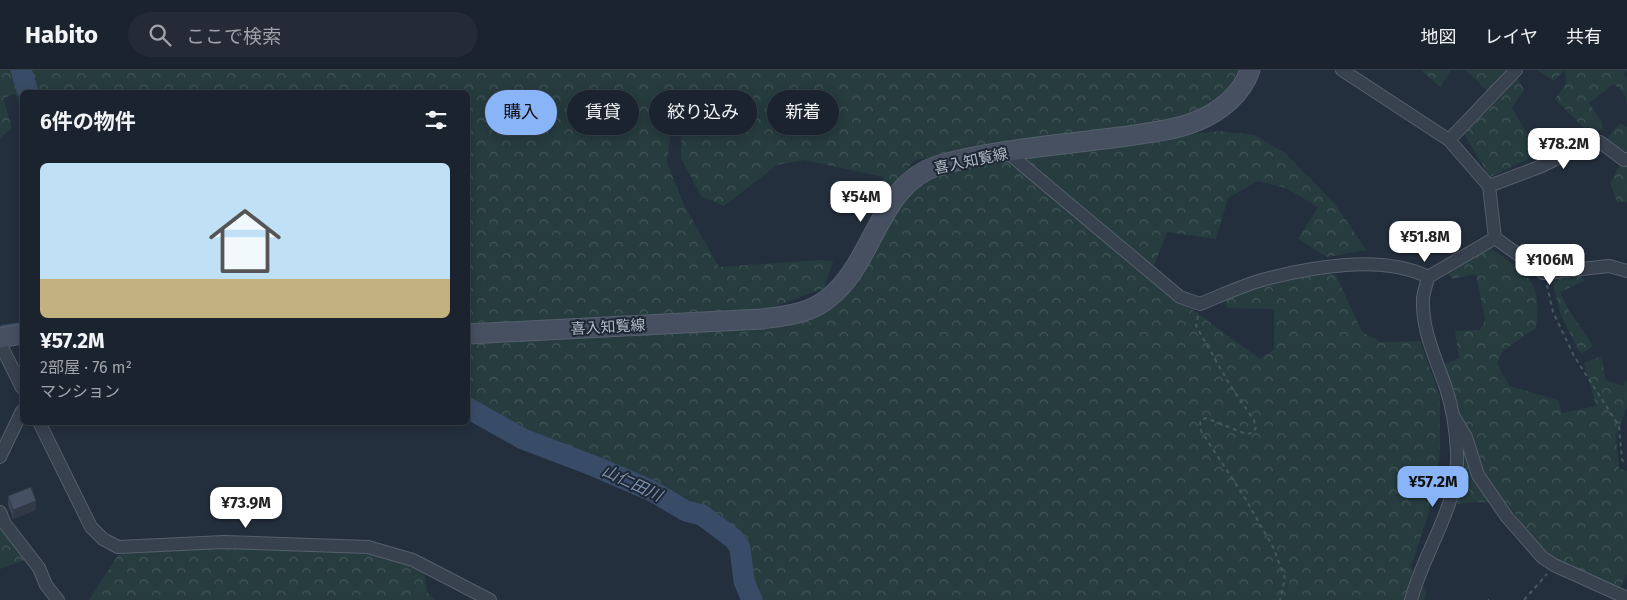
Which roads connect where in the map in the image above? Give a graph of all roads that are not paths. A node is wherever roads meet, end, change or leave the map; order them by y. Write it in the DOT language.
graph roads {
  1 [pos="1250,70"];
  2 [pos="1342,70"];
  3 [pos="1516,70"];
  4 [pos="1449,140"];
  5 [pos="1007,152"];
  6 [pos="1627,159"];
  7 [pos="1489,186"];
  8 [pos="1495,238"];
  9 [pos="1627,271"];
  10 [pos="1428,277"];
  11 [pos="20,334"];
  12 [pos="470,334"];
  13 [pos="0,338"];
  14 [pos="0,343"];
  15 [pos="20,384"];
  16 [pos="1451,413"];
  17 [pos="20,414"];
  18 [pos="40,425"];
  19 [pos="4,439"];
  20 [pos="0,457"];
  21 [pos="0,512"];
  22 [pos="46,585"];
  23 [pos="1627,598"];
  24 [pos="46,600"];
  25 [pos="58,600"];
  26 [pos="490,600"];
  27 [pos="1412,600"];
  1 -- 5 [label="main road, 喜入知覧線"];
  2 -- 4 [label="street"];
  3 -- 4 [label="street"];
  4 -- 7 [label="street"];
  5 -- 10 [label="street"];
  5 -- 12 [label="main road, 喜入知覧線"];
  6 -- 7 [label="street"];
  7 -- 8 [label="street"];
  8 -- 9 [label="street"];
  8 -- 10 [label="street"];
  10 -- 16 [label="street"];
  11 -- 13 [label="main road"];
  14 -- 15 [label="street"];
  16 -- 23 [label="street"];
  16 -- 27 [label="street"];
  17 -- 19 [label="street"];
  18 -- 26 [label="street"];
  19 -- 20 [label="street"];
  21 -- 22 [label="street"];
  22 -- 24 [label="street"];
  22 -- 25 [label="street"];
}
